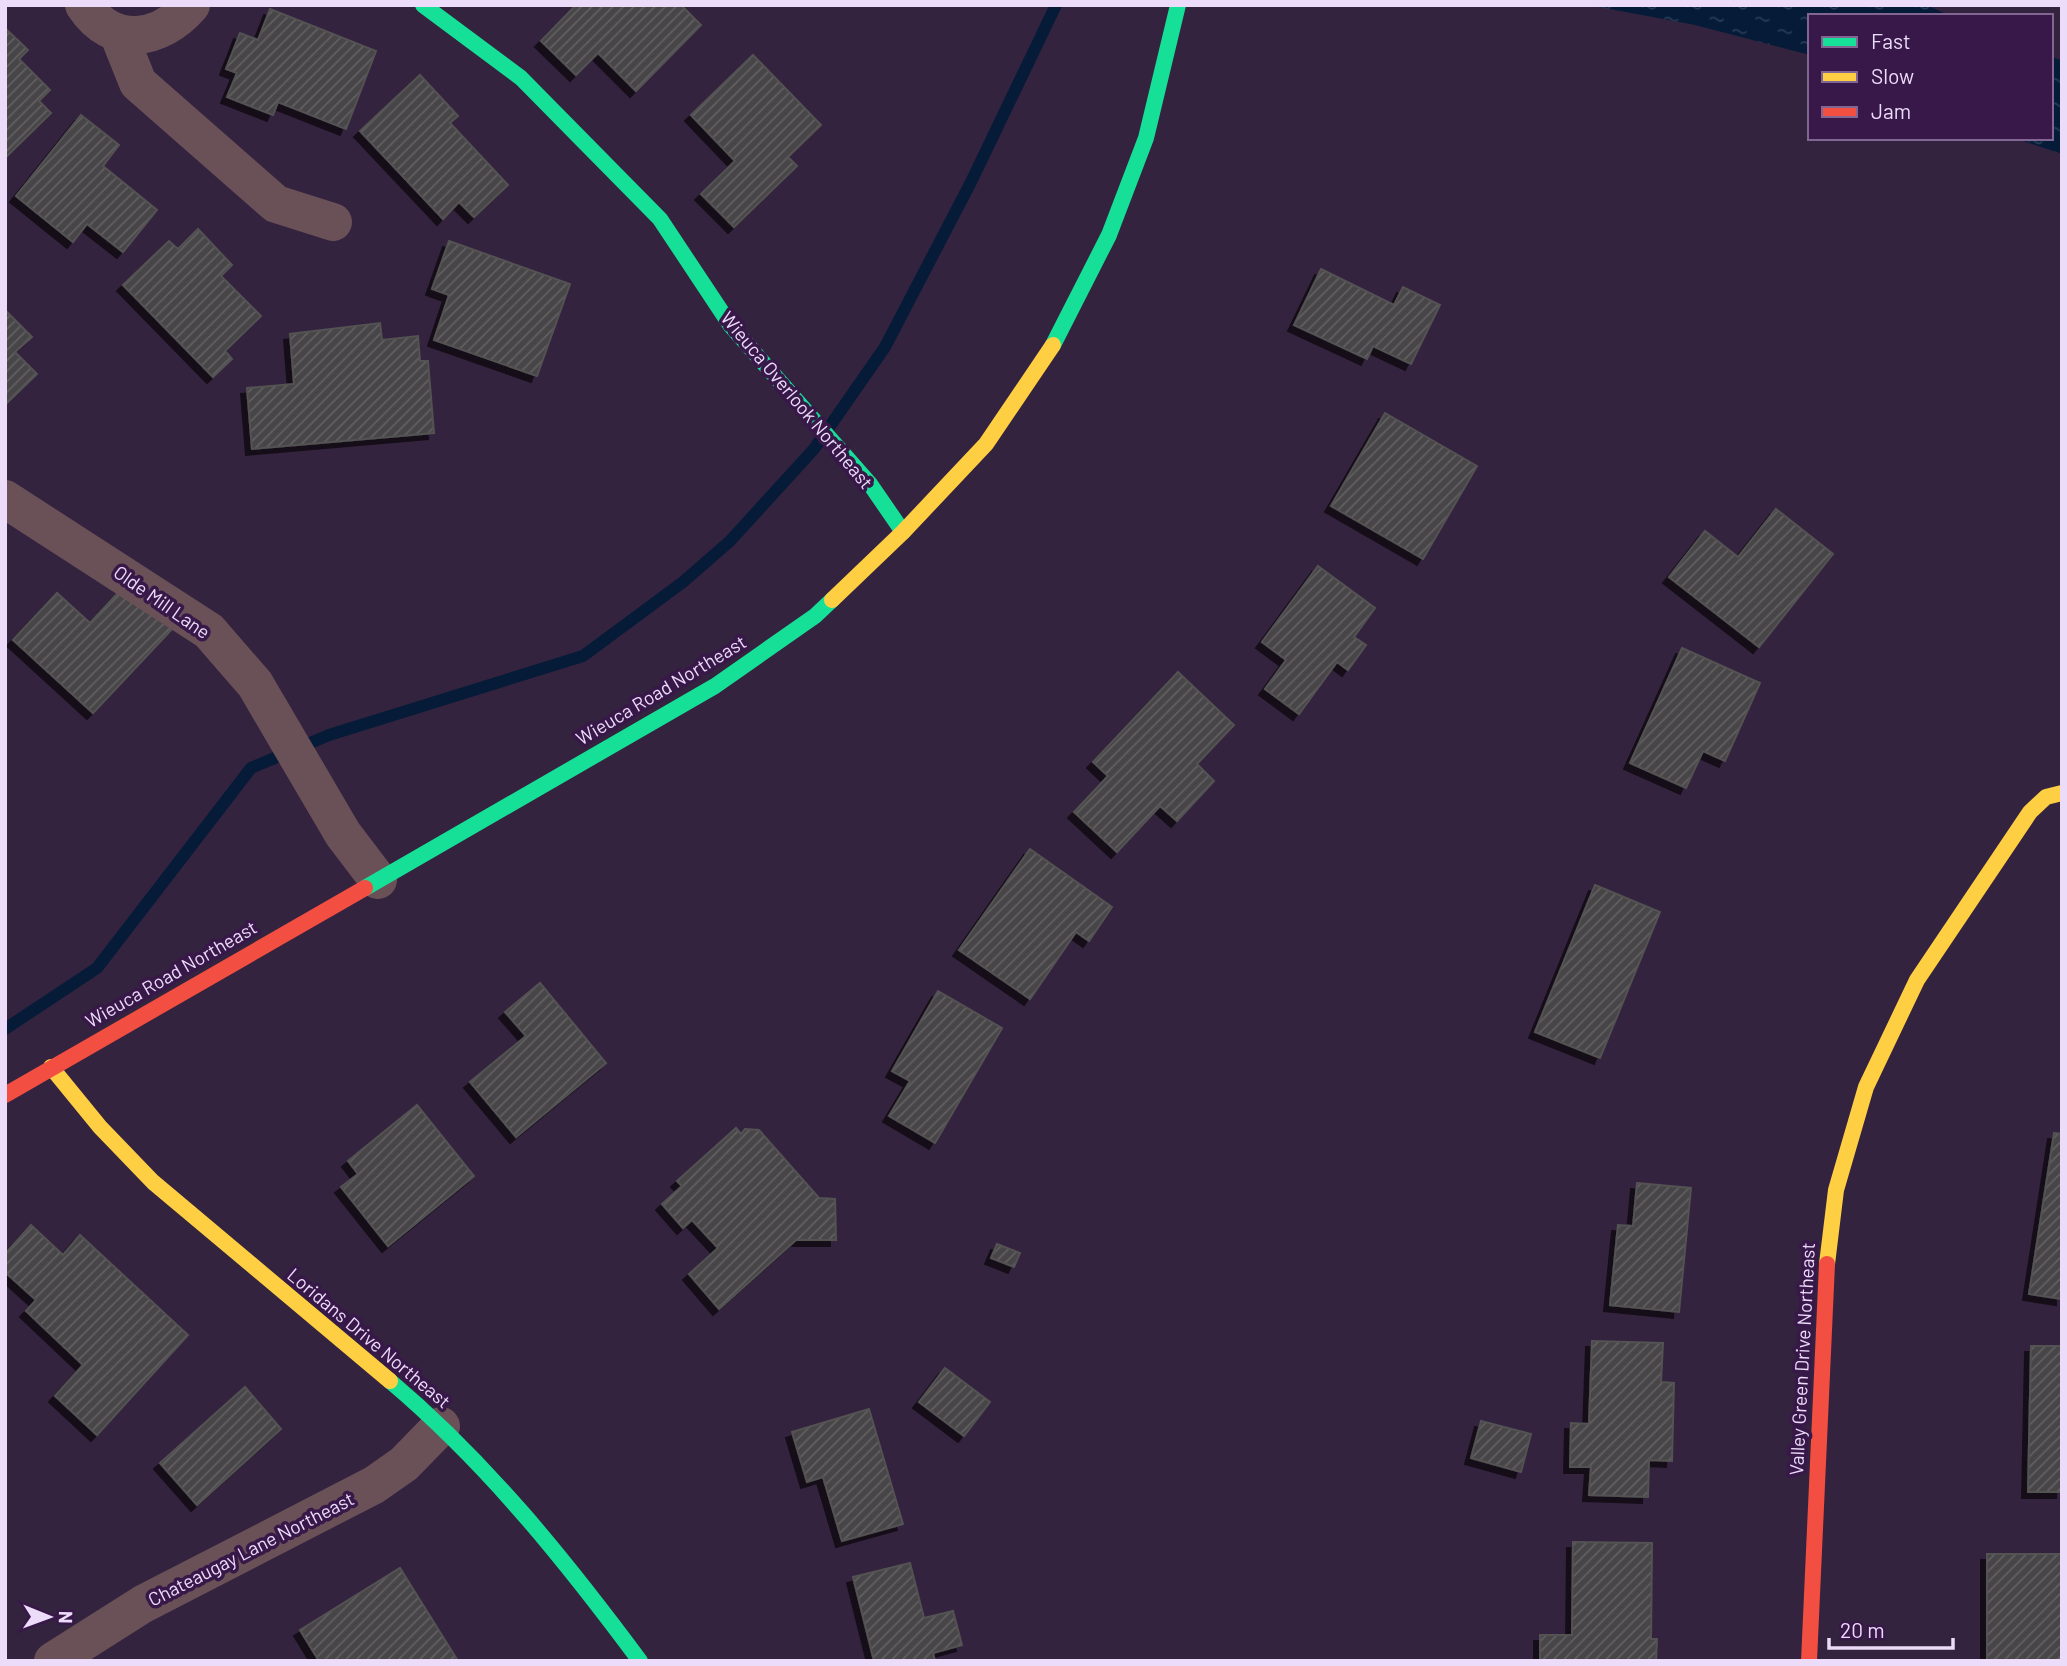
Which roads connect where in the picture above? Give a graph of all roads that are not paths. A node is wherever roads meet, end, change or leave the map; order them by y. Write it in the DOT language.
graph roads {
  1 [pos="84,5"];
  2 [pos="191,5"];
  3 [pos="423,5"];
  4 [pos="1178,5"];
  5 [pos="118,33"];
  6 [pos="333,222"];
  7 [pos="5,499"];
  8 [pos="903,532"];
  9 [pos="2062,793"];
  10 [pos="378,880"];
  11 [pos="51,1067"];
  12 [pos="5,1095"];
  13 [pos="441,1426"];
  14 [pos="53,1661"];
  15 [pos="640,1661"];
  16 [pos="1809,1661"];
  1 -- 5 [label="street"];
  2 -- 5 [label="street"];
  3 -- 8 [label="street, Wieuca Overlook Northeast"];
  4 -- 8 [label="street, Wieuca Road Northeast"];
  5 -- 6 [label="street"];
  7 -- 10 [label="street, Olde Mill Lane"];
  8 -- 10 [label="street, Wieuca Road Northeast"];
  9 -- 16 [label="street, Valley Green Drive Northeast"];
  10 -- 11 [label="street, Wieuca Road Northeast"];
  11 -- 12 [label="street, Wieuca Road Northeast"];
  11 -- 13 [label="street, Loridans Drive Northeast"];
  13 -- 14 [label="street, Chateaugay Lane Northeast"];
  13 -- 15 [label="street, Loridans Drive Northeast"];
}
